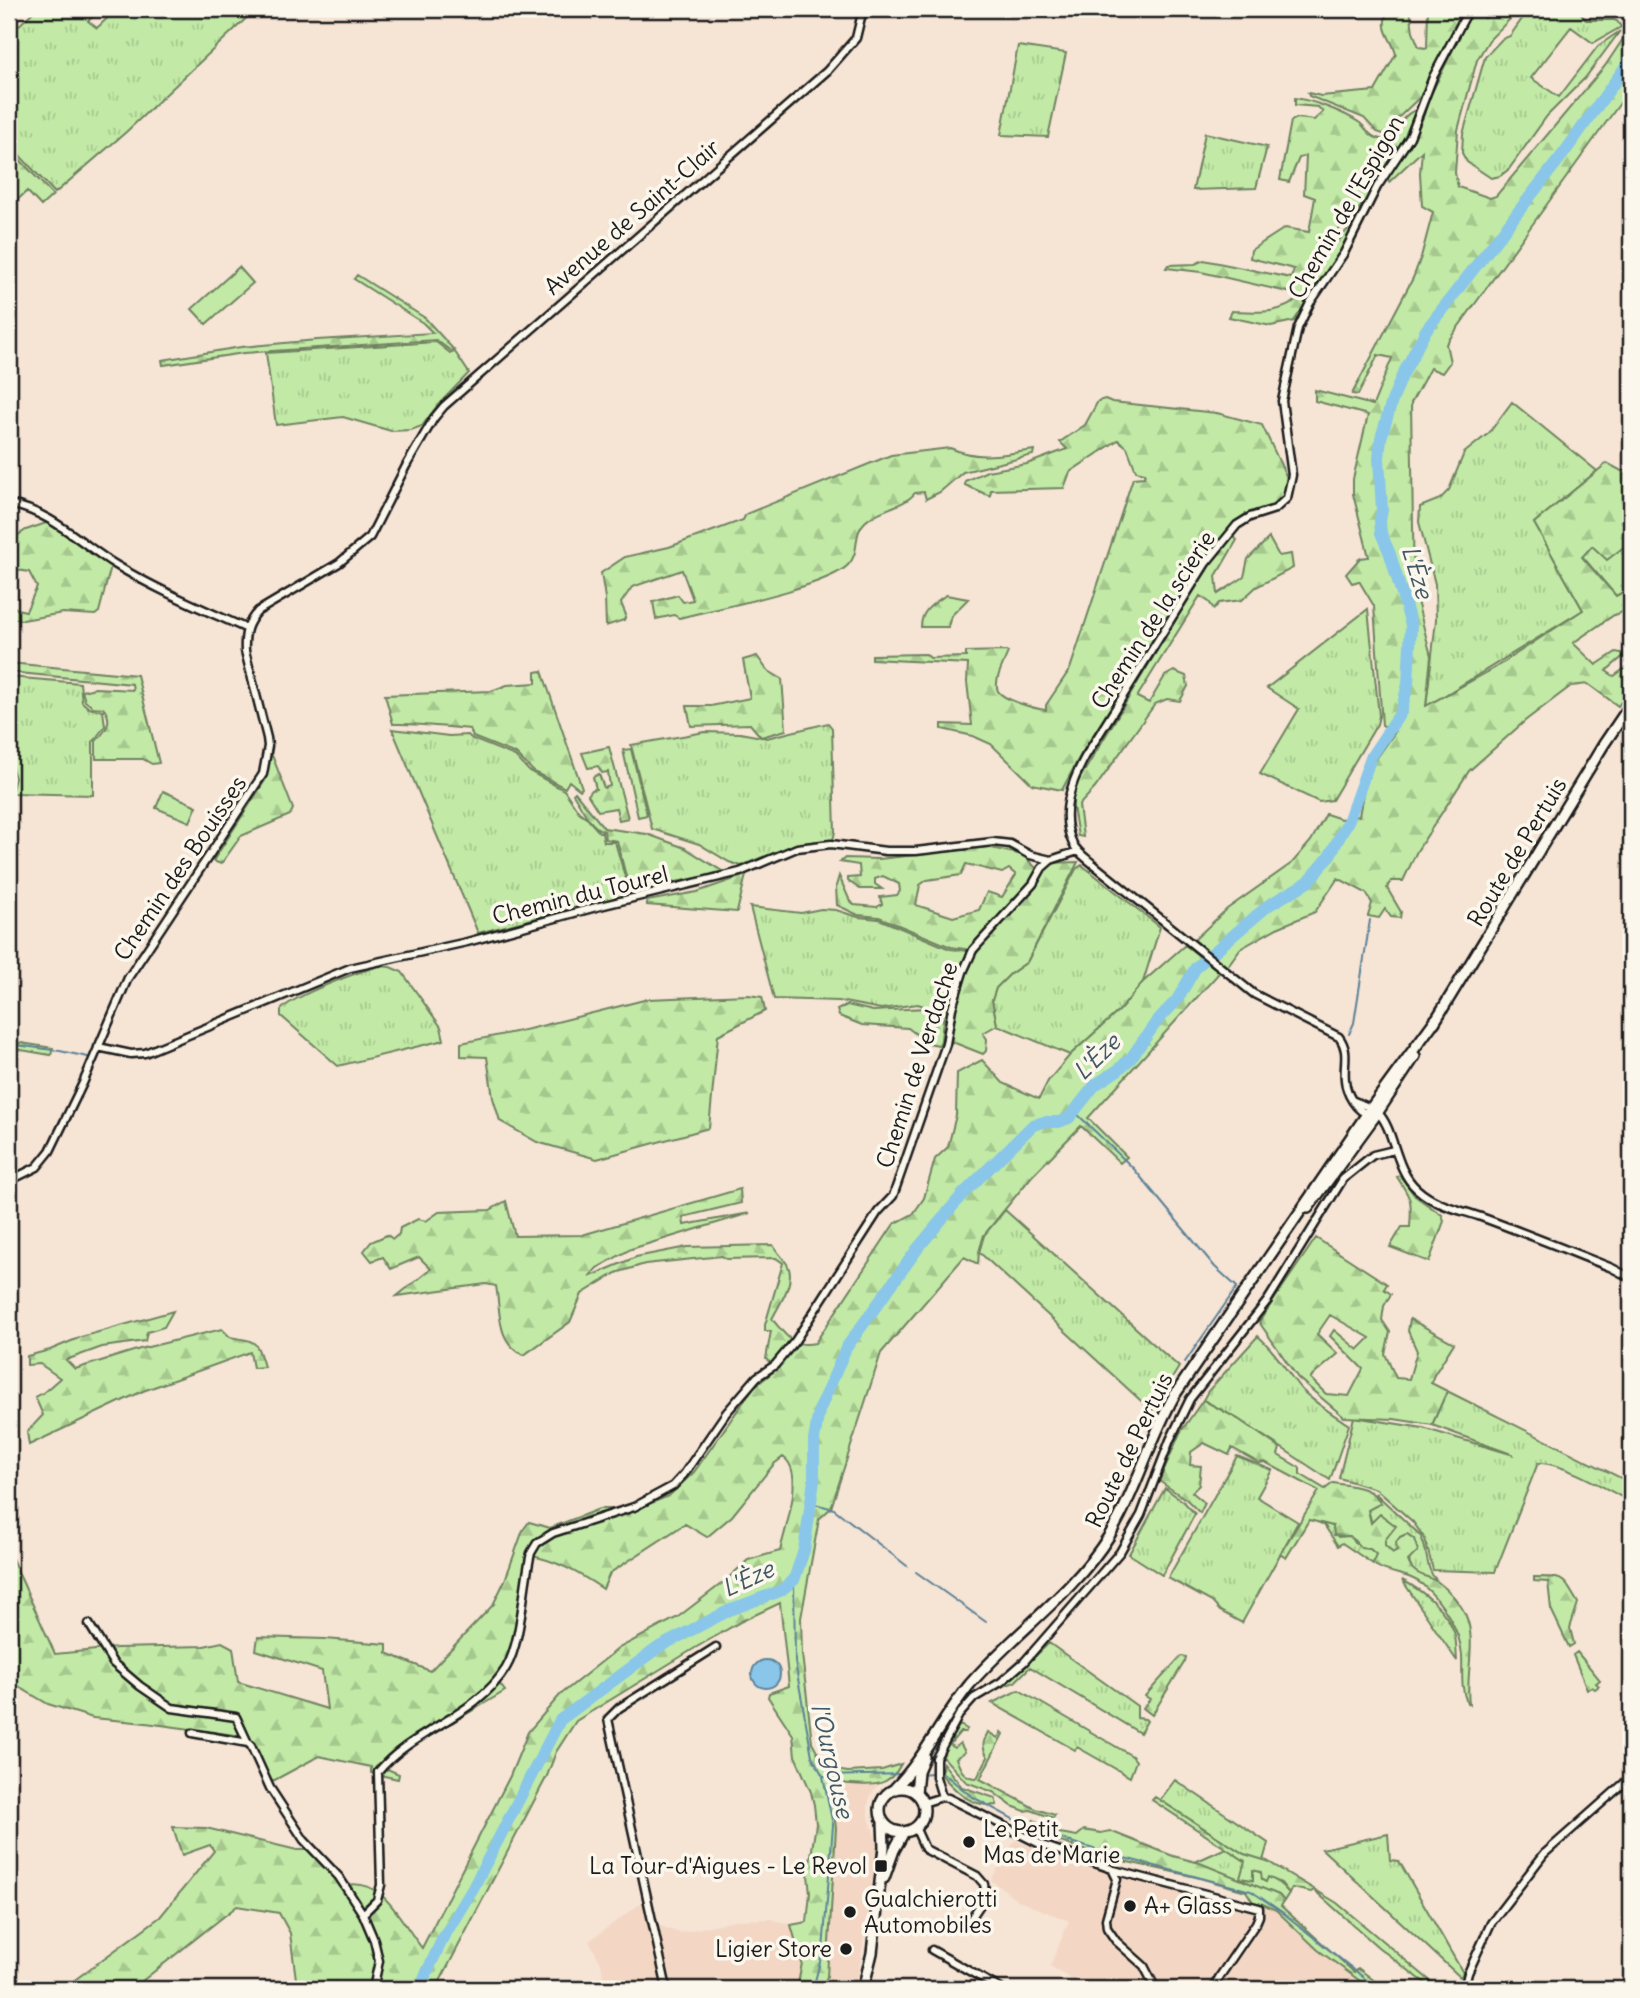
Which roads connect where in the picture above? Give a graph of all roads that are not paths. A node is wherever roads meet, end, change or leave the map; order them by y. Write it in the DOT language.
graph roads {
  1 [pos="863,9"];
  2 [pos="1469,9"];
  3 [pos="1284,389"];
  4 [pos="9,504"];
  5 [pos="247,629"];
  6 [pos="1631,704"];
  7 [pos="1078,851"];
  8 [pos="1051,860"];
  9 [pos="98,1047"];
  10 [pos="1372,1112"];
  11 [pos="1394,1150"];
  12 [pos="9,1181"];
  13 [pos="1631,1278"];
  14 [pos="89,1623"];
  15 [pos="716,1647"];
  16 [pos="192,1733"];
  17 [pos="248,1743"];
  18 [pos="930,1743"];
  19 [pos="1631,1777"];
  20 [pos="895,1788"];
  21 [pos="916,1793"];
  22 [pos="942,1797"];
  23 [pos="923,1803"];
  24 [pos="883,1822"];
  25 [pos="915,1827"];
  26 [pos="904,1832"];
  27 [pos="1112,1869"];
  28 [pos="878,1893"];
  29 [pos="363,1914"];
  30 [pos="970,1920"];
  31 [pos="932,1950"];
  32 [pos="992,1983"];
  33 [pos="373,1989"];
  34 [pos="667,1989"];
  35 [pos="863,1989"];
  36 [pos="984,1989"];
  37 [pos="1001,1989"];
  38 [pos="1156,1989"];
  39 [pos="1216,1989"];
  40 [pos="1464,1989"];
  1 -- 5 [label="street, Avenue de Saint-Clair"];
  2 -- 3 [label="street, Chemin de l'Espigon"];
  3 -- 7 [label="street, Chemin de la scierie"];
  4 -- 5 [label="street"];
  5 -- 9 [label="street, Chemin des Bouisses"];
  6 -- 10 [label="main road, Route de Pertuis"];
  7 -- 8 [label="street"];
  7 -- 10 [label="street"];
  8 -- 9 [label="street, Chemin du Tourel"];
  8 -- 29 [label="street, Chemin de Verdache"];
  9 -- 12 [label="street, Chemin des Bouisses"];
  10 -- 11 [label="street"];
  10 -- 18 [label="main road, Route de Pertuis"];
  11 -- 13 [label="street"];
  11 -- 22 [label="street"];
  14 -- 17 [label="street"];
  15 -- 34 [label="street"];
  16 -- 17 [label="street"];
  17 -- 29 [label="street"];
  18 -- 20 [label="main road, Route de Pertuis"];
  18 -- 21 [label="main road, Route de Pertuis"];
  19 -- 40 [label="street"];
  20 -- 21 [label="main road"];
  20 -- 24 [label="main road"];
  21 -- 23 [label="main road"];
  22 -- 23 [label="street"];
  22 -- 27 [label="street"];
  23 -- 25 [label="main road"];
  24 -- 26 [label="main road"];
  24 -- 28 [label="main road"];
  25 -- 26 [label="main road"];
  25 -- 30 [label="street"];
  26 -- 28 [label="main road"];
  27 -- 38 [label="street"];
  27 -- 39 [label="street"];
  28 -- 35 [label="main road"];
  29 -- 33 [label="street"];
  31 -- 32 [label="street"];
  32 -- 36 [label="street"];
  32 -- 37 [label="street"];
}
